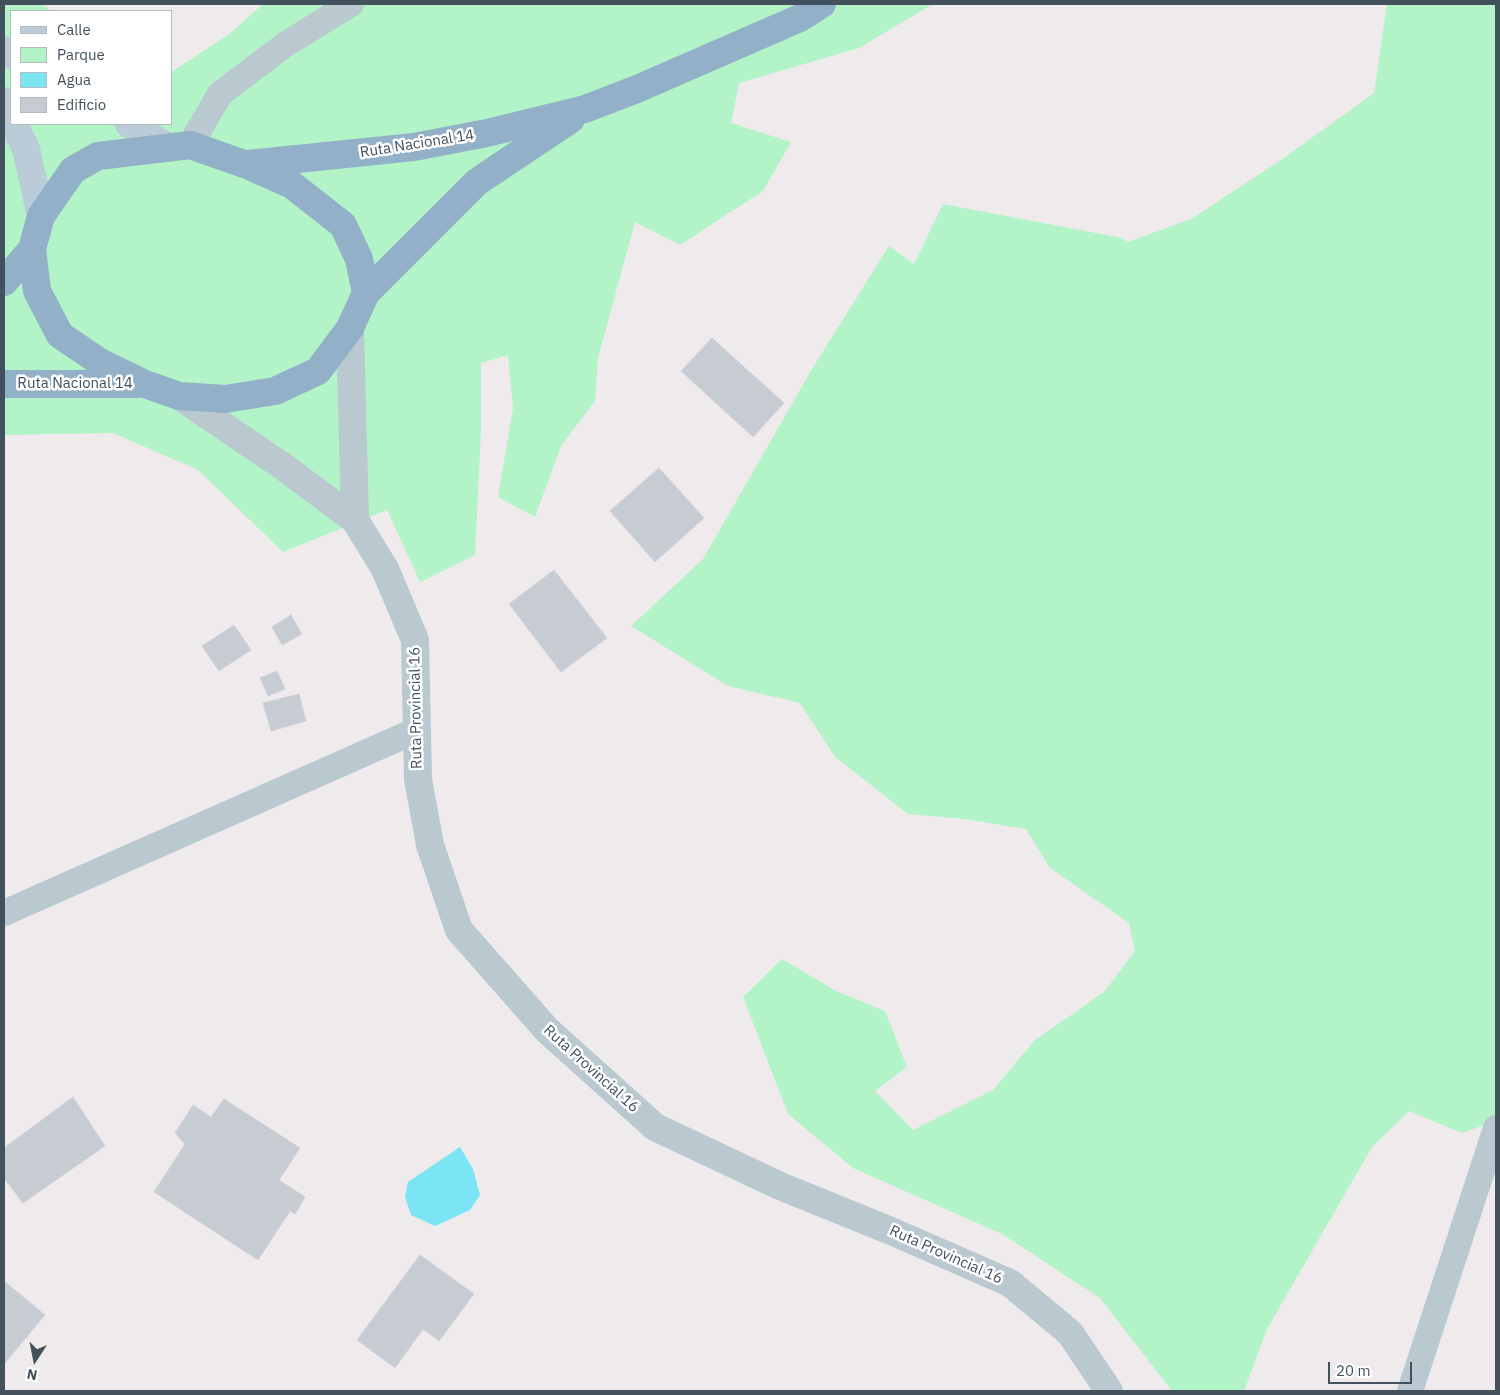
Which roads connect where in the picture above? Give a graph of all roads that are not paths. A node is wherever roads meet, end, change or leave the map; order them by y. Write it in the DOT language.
graph roads {
  1 [pos="351,4"];
  2 [pos="822,4"];
  3 [pos="4,101"];
  4 [pos="585,109"];
  5 [pos="10,115"];
  6 [pos="14,125"];
  7 [pos="131,125"];
  8 [pos="180,147"];
  9 [pos="247,165"];
  10 [pos="41,216"];
  11 [pos="32,249"];
  12 [pos="4,282"];
  13 [pos="366,293"];
  14 [pos="350,328"];
  15 [pos="4,384"];
  16 [pos="145,384"];
  17 [pos="179,396"];
  18 [pos="355,520"];
  19 [pos="417,730"];
  20 [pos="4,913"];
  21 [pos="1496,1128"];
  22 [pos="1109,1391"];
  23 [pos="1410,1391"];
  1 -- 8 [label="street"];
  2 -- 4 [label="highway, Ruta Nacional 14"];
  3 -- 5 [label="main road"];
  4 -- 9 [label="highway, Ruta Nacional 14"];
  4 -- 13 [label="highway, Ruta Nacional 14"];
  6 -- 10 [label="main road"];
  7 -- 8 [label="main road"];
  8 -- 9 [label="highway"];
  8 -- 10 [label="highway"];
  9 -- 13 [label="highway"];
  10 -- 11 [label="highway"];
  11 -- 12 [label="highway"];
  11 -- 16 [label="highway"];
  13 -- 14 [label="highway"];
  14 -- 17 [label="highway"];
  14 -- 18 [label="street"];
  15 -- 16 [label="highway, Ruta Nacional 14"];
  16 -- 17 [label="highway"];
  17 -- 18 [label="street, Ruta Provincial 16"];
  18 -- 19 [label="street, Ruta Provincial 16"];
  19 -- 20 [label="street"];
  19 -- 22 [label="street, Ruta Provincial 16"];
  21 -- 23 [label="street"];
}
